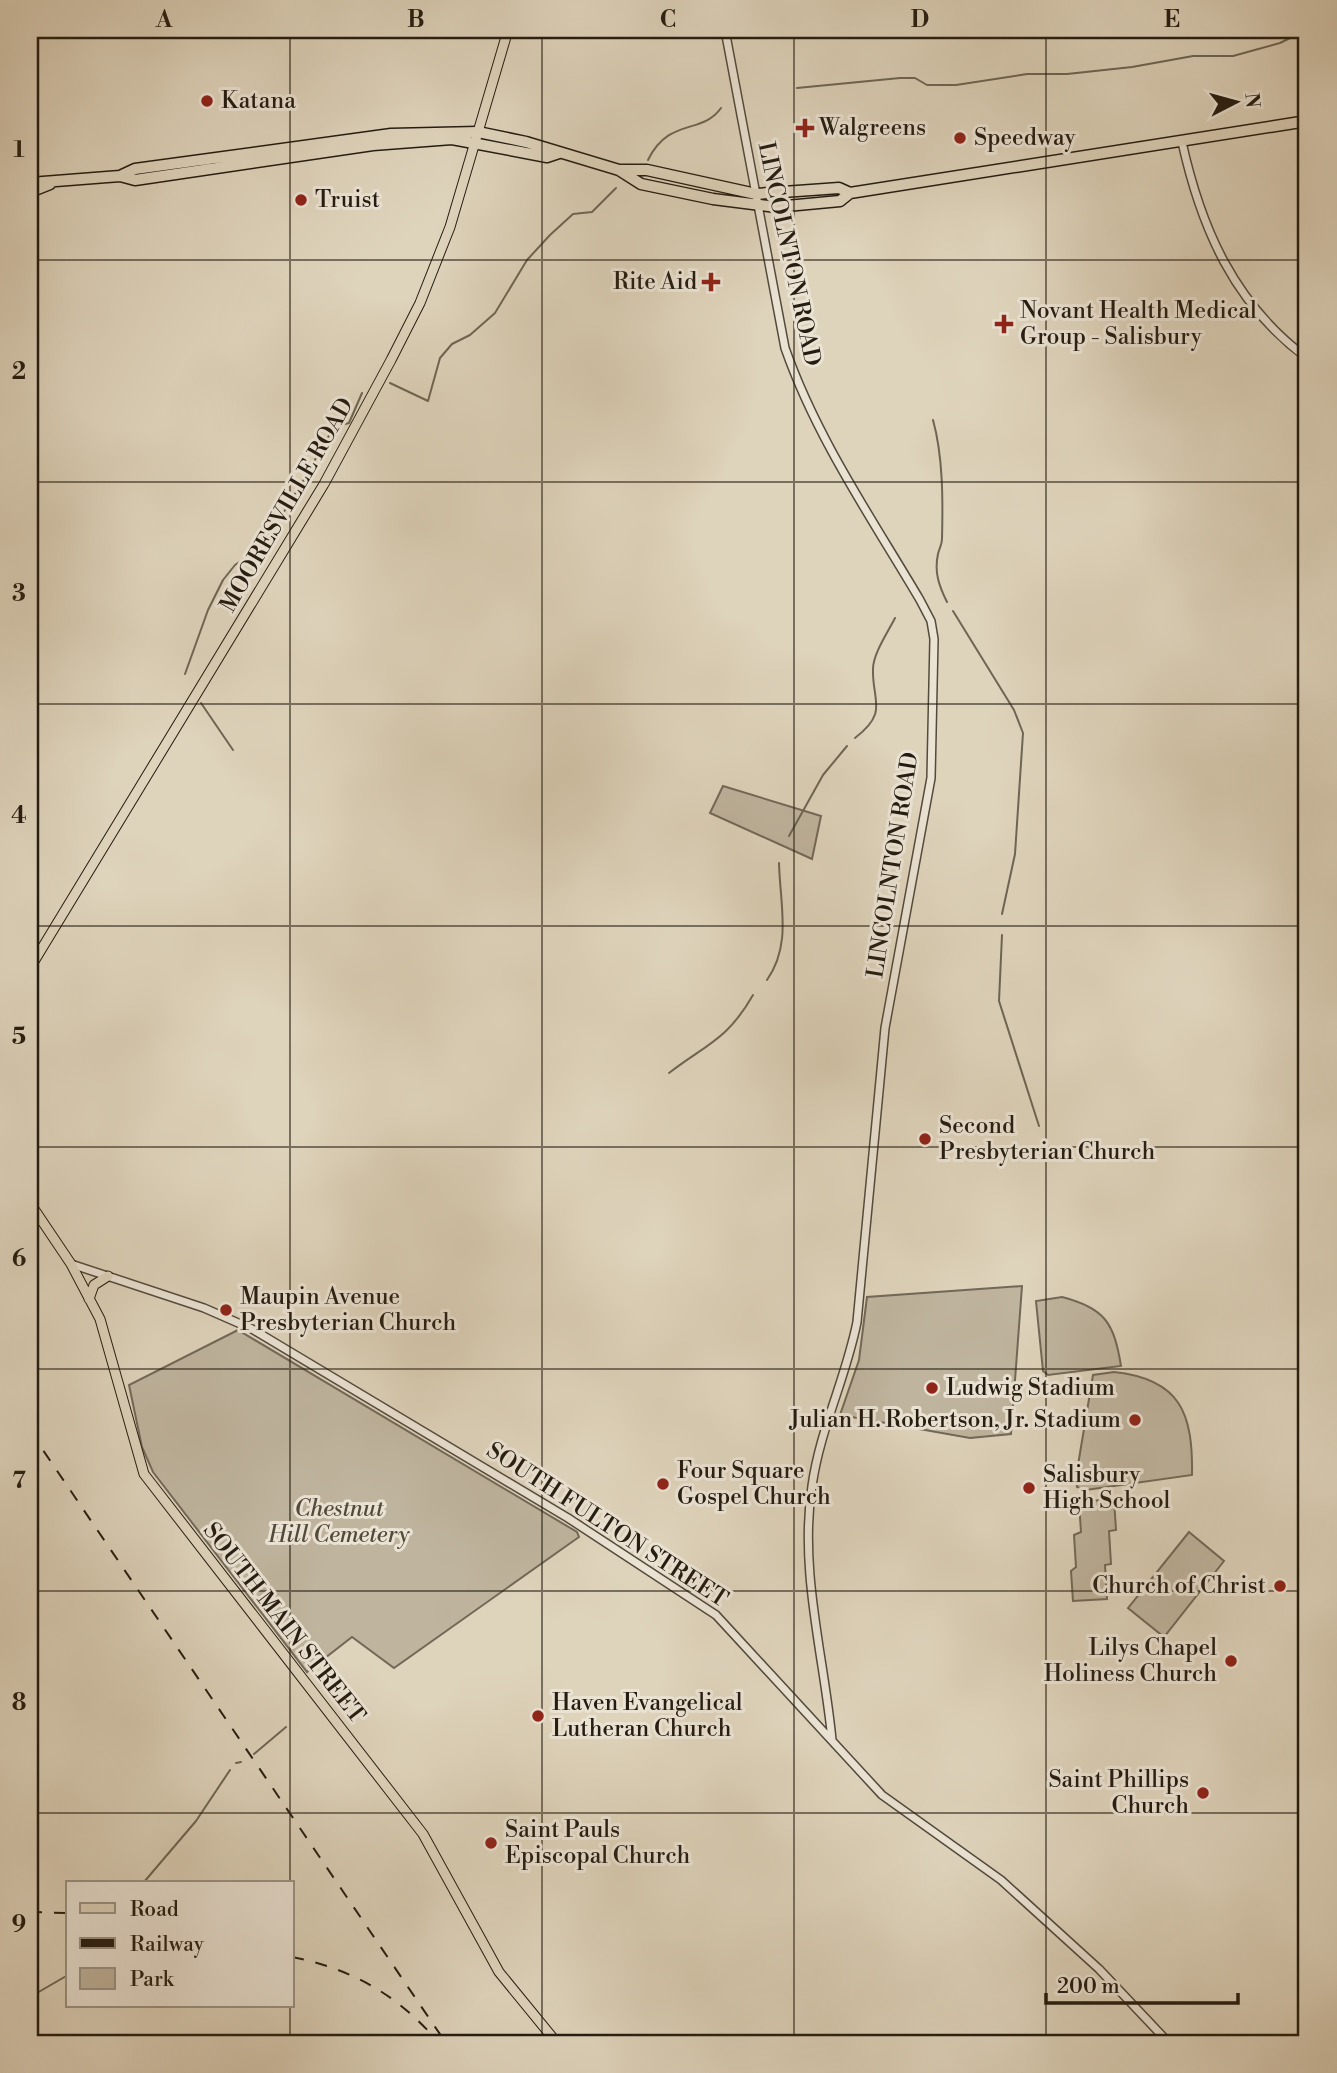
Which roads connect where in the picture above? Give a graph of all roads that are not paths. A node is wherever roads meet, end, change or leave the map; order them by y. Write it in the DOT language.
graph roads {
  1 [pos="508,30"];
  2 [pos="725,30"];
  3 [pos="1307,121"];
  4 [pos="476,136"];
  5 [pos="1182,142"];
  6 [pos="619,170"];
  7 [pos="30,183"];
  8 [pos="50,184"];
  9 [pos="30,192"];
  10 [pos="850,193"];
  11 [pos="756,194"];
  12 [pos="759,206"];
  13 [pos="1307,358"];
  14 [pos="30,968"];
  15 [pos="30,1203"];
  16 [pos="71,1264"];
  17 [pos="108,1276"];
  18 [pos="89,1299"];
  19 [pos="832,1740"];
  20 [pos="557,2043"];
  21 [pos="1169,2043"];
  1 -- 4 [label="main road, MOORESVILLE ROAD"];
  2 -- 11 [label="street, LINCOLNTON ROAD"];
  3 -- 5 [label="highway"];
  4 -- 6 [label="highway"];
  4 -- 8 [label="highway"];
  4 -- 14 [label="main road, MOORESVILLE ROAD"];
  5 -- 10 [label="highway"];
  5 -- 13 [label="street"];
  6 -- 11 [label="highway"];
  6 -- 12 [label="highway"];
  7 -- 8 [label="highway"];
  8 -- 9 [label="highway"];
  10 -- 11 [label="highway"];
  10 -- 12 [label="highway"];
  11 -- 12 [label="street, LINCOLNTON ROAD"];
  12 -- 19 [label="street, LINCOLNTON ROAD"];
  15 -- 16 [label="main road, SOUTH MAIN STREET"];
  16 -- 17 [label="street, SOUTH FULTON STREET"];
  16 -- 18 [label="main road, SOUTH MAIN STREET"];
  17 -- 18 [label="main road"];
  17 -- 19 [label="street, SOUTH FULTON STREET"];
  18 -- 20 [label="main road, SOUTH MAIN STREET"];
  19 -- 21 [label="street, SOUTH FULTON STREET"];
}
